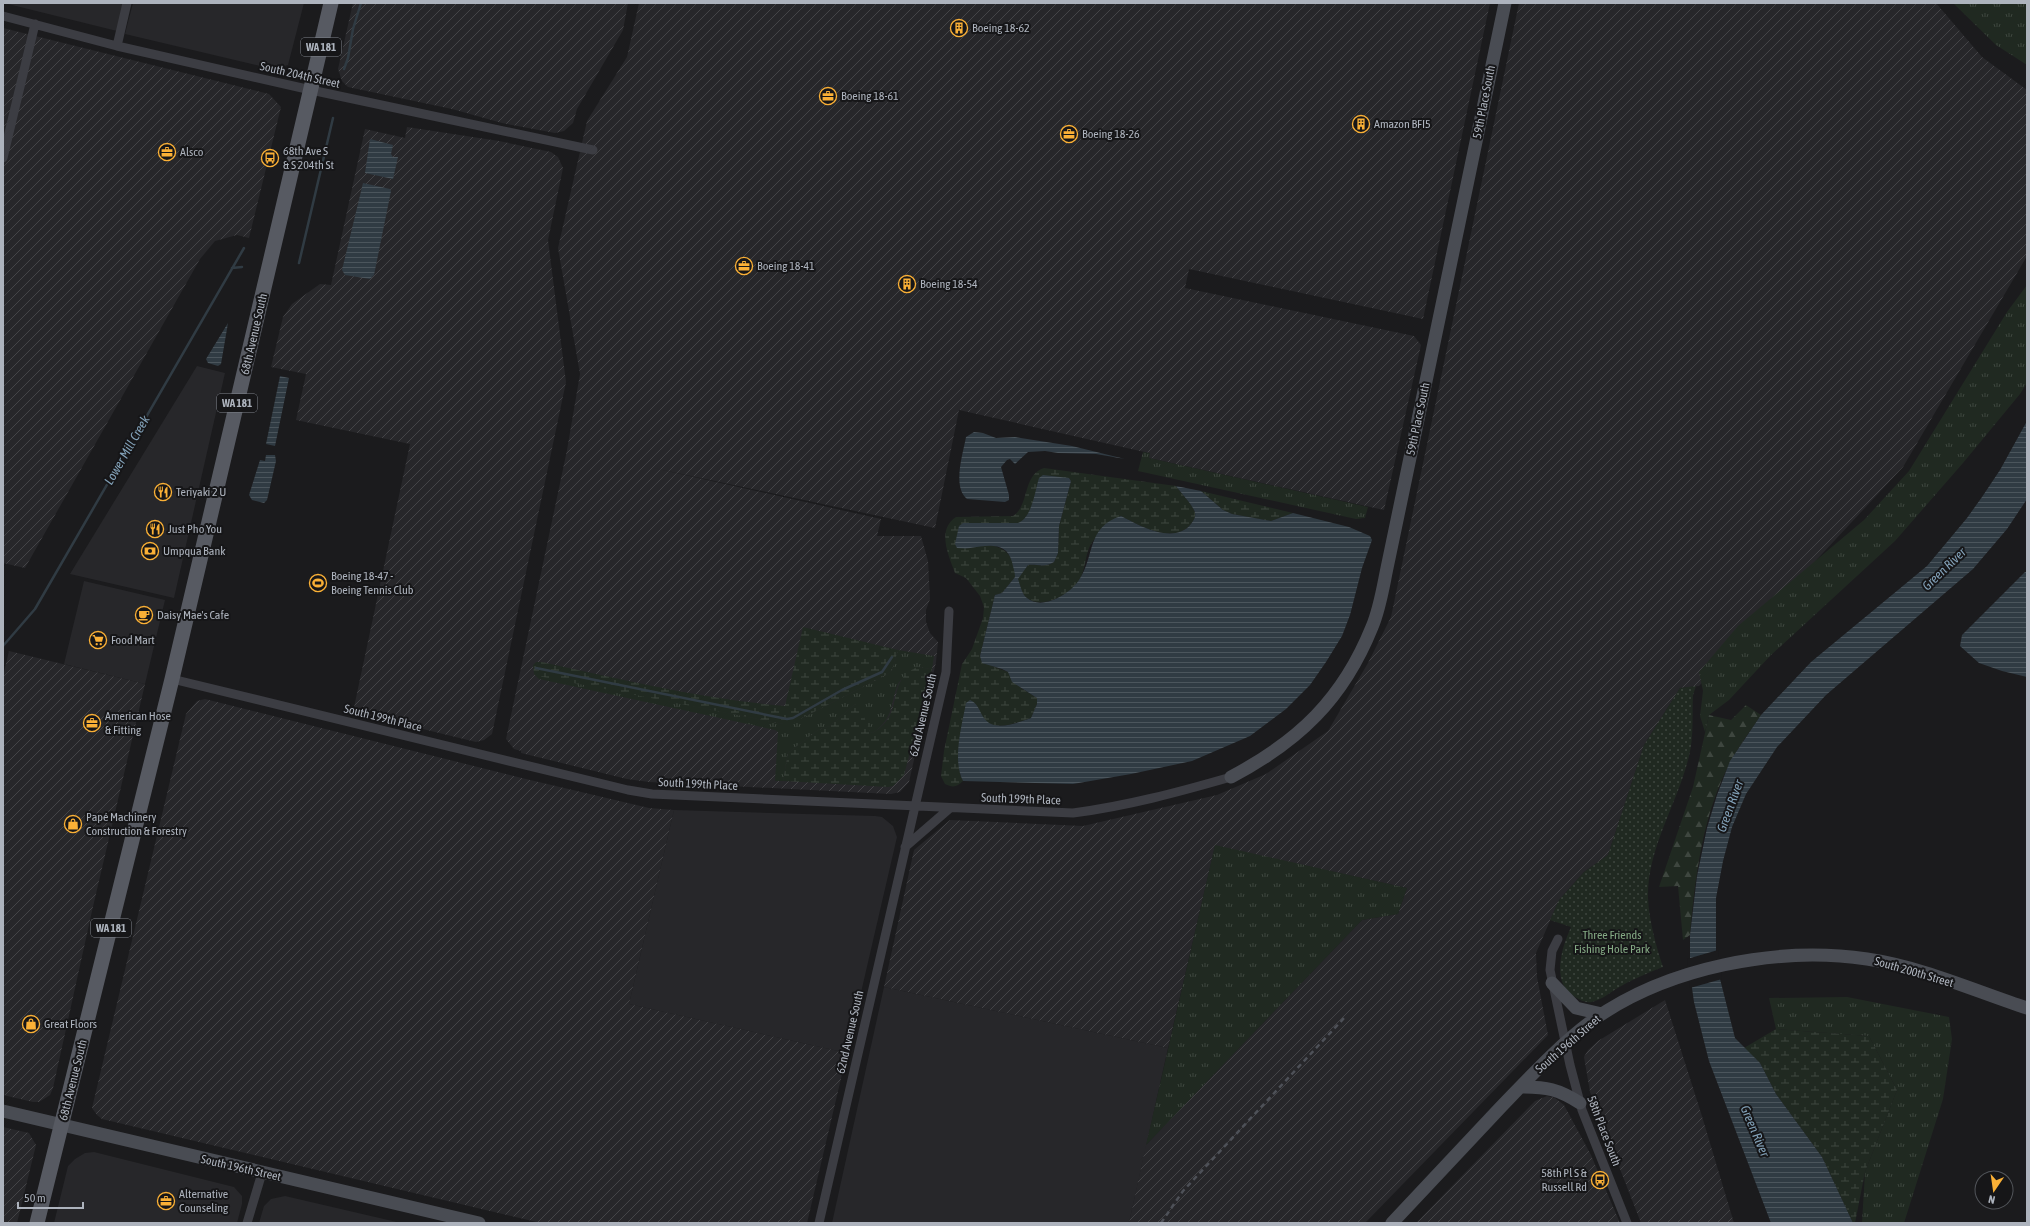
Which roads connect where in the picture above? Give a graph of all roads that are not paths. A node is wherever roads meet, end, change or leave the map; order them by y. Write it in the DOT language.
graph roads {
  1 [pos="127,3"];
  2 [pos="331,3"];
  3 [pos="1505,3"];
  4 [pos="3,16"];
  5 [pos="35,24"];
  6 [pos="117,46"];
  7 [pos="310,90"];
  8 [pos="593,150"];
  9 [pos="3,158"];
  10 [pos="949,611"];
  11 [pos="172,679"];
  12 [pos="1231,777"];
  13 [pos="914,806"];
  14 [pos="950,808"];
  15 [pos="905,847"];
  16 [pos="1558,939"];
  17 [pos="1797,956"];
  18 [pos="1552,983"];
  19 [pos="2027,1008"];
  20 [pos="1602,1014"];
  21 [pos="1565,1044"];
  22 [pos="1521,1087"];
  23 [pos="1580,1103"];
  24 [pos="3,1111"];
  25 [pos="62,1125"];
  26 [pos="262,1174"];
  27 [pos="37,1223"];
  28 [pos="247,1223"];
  29 [pos="479,1223"];
  30 [pos="819,1223"];
  31 [pos="1392,1223"];
  32 [pos="1627,1223"];
  1 -- 6 [label="street"];
  2 -- 7 [label="main road, 68th Avenue South / WA 181"];
  3 -- 12 [label="main road, 59th Place South"];
  4 -- 5 [label="street, South 204th Street"];
  5 -- 6 [label="street, South 204th Street"];
  5 -- 9 [label="street"];
  6 -- 7 [label="street, South 204th Street"];
  7 -- 8 [label="street, South 204th Street"];
  7 -- 11 [label="main road, 68th Avenue South / WA 181"];
  10 -- 13 [label="street, 62nd Avenue South"];
  11 -- 13 [label="street, South 199th Place"];
  11 -- 25 [label="main road, 68th Avenue South / WA 181"];
  12 -- 14 [label="street, South 199th Place"];
  13 -- 14 [label="street, South 199th Place"];
  13 -- 15 [label="street, 62nd Avenue South"];
  14 -- 15 [label="street"];
  15 -- 30 [label="street, 62nd Avenue South"];
  16 -- 18 [label="street, 58th Place South"];
  17 -- 19 [label="main road, South 200th Street"];
  17 -- 20 [label="main road, South 196th Street"];
  18 -- 20 [label="main road"];
  18 -- 21 [label="street, 58th Place South"];
  20 -- 21 [label="main road, South 196th Street"];
  21 -- 22 [label="main road, South 196th Street"];
  21 -- 23 [label="street, 58th Place South"];
  22 -- 23 [label="main road"];
  22 -- 31 [label="main road, South 196th Street"];
  23 -- 32 [label="street, 58th Place South"];
  24 -- 25 [label="main road, South 196th Street"];
  25 -- 26 [label="main road, South 196th Street"];
  25 -- 27 [label="main road, 68th Avenue South / WA 181"];
  26 -- 28 [label="street"];
  26 -- 29 [label="main road, South 196th Street"];
}
